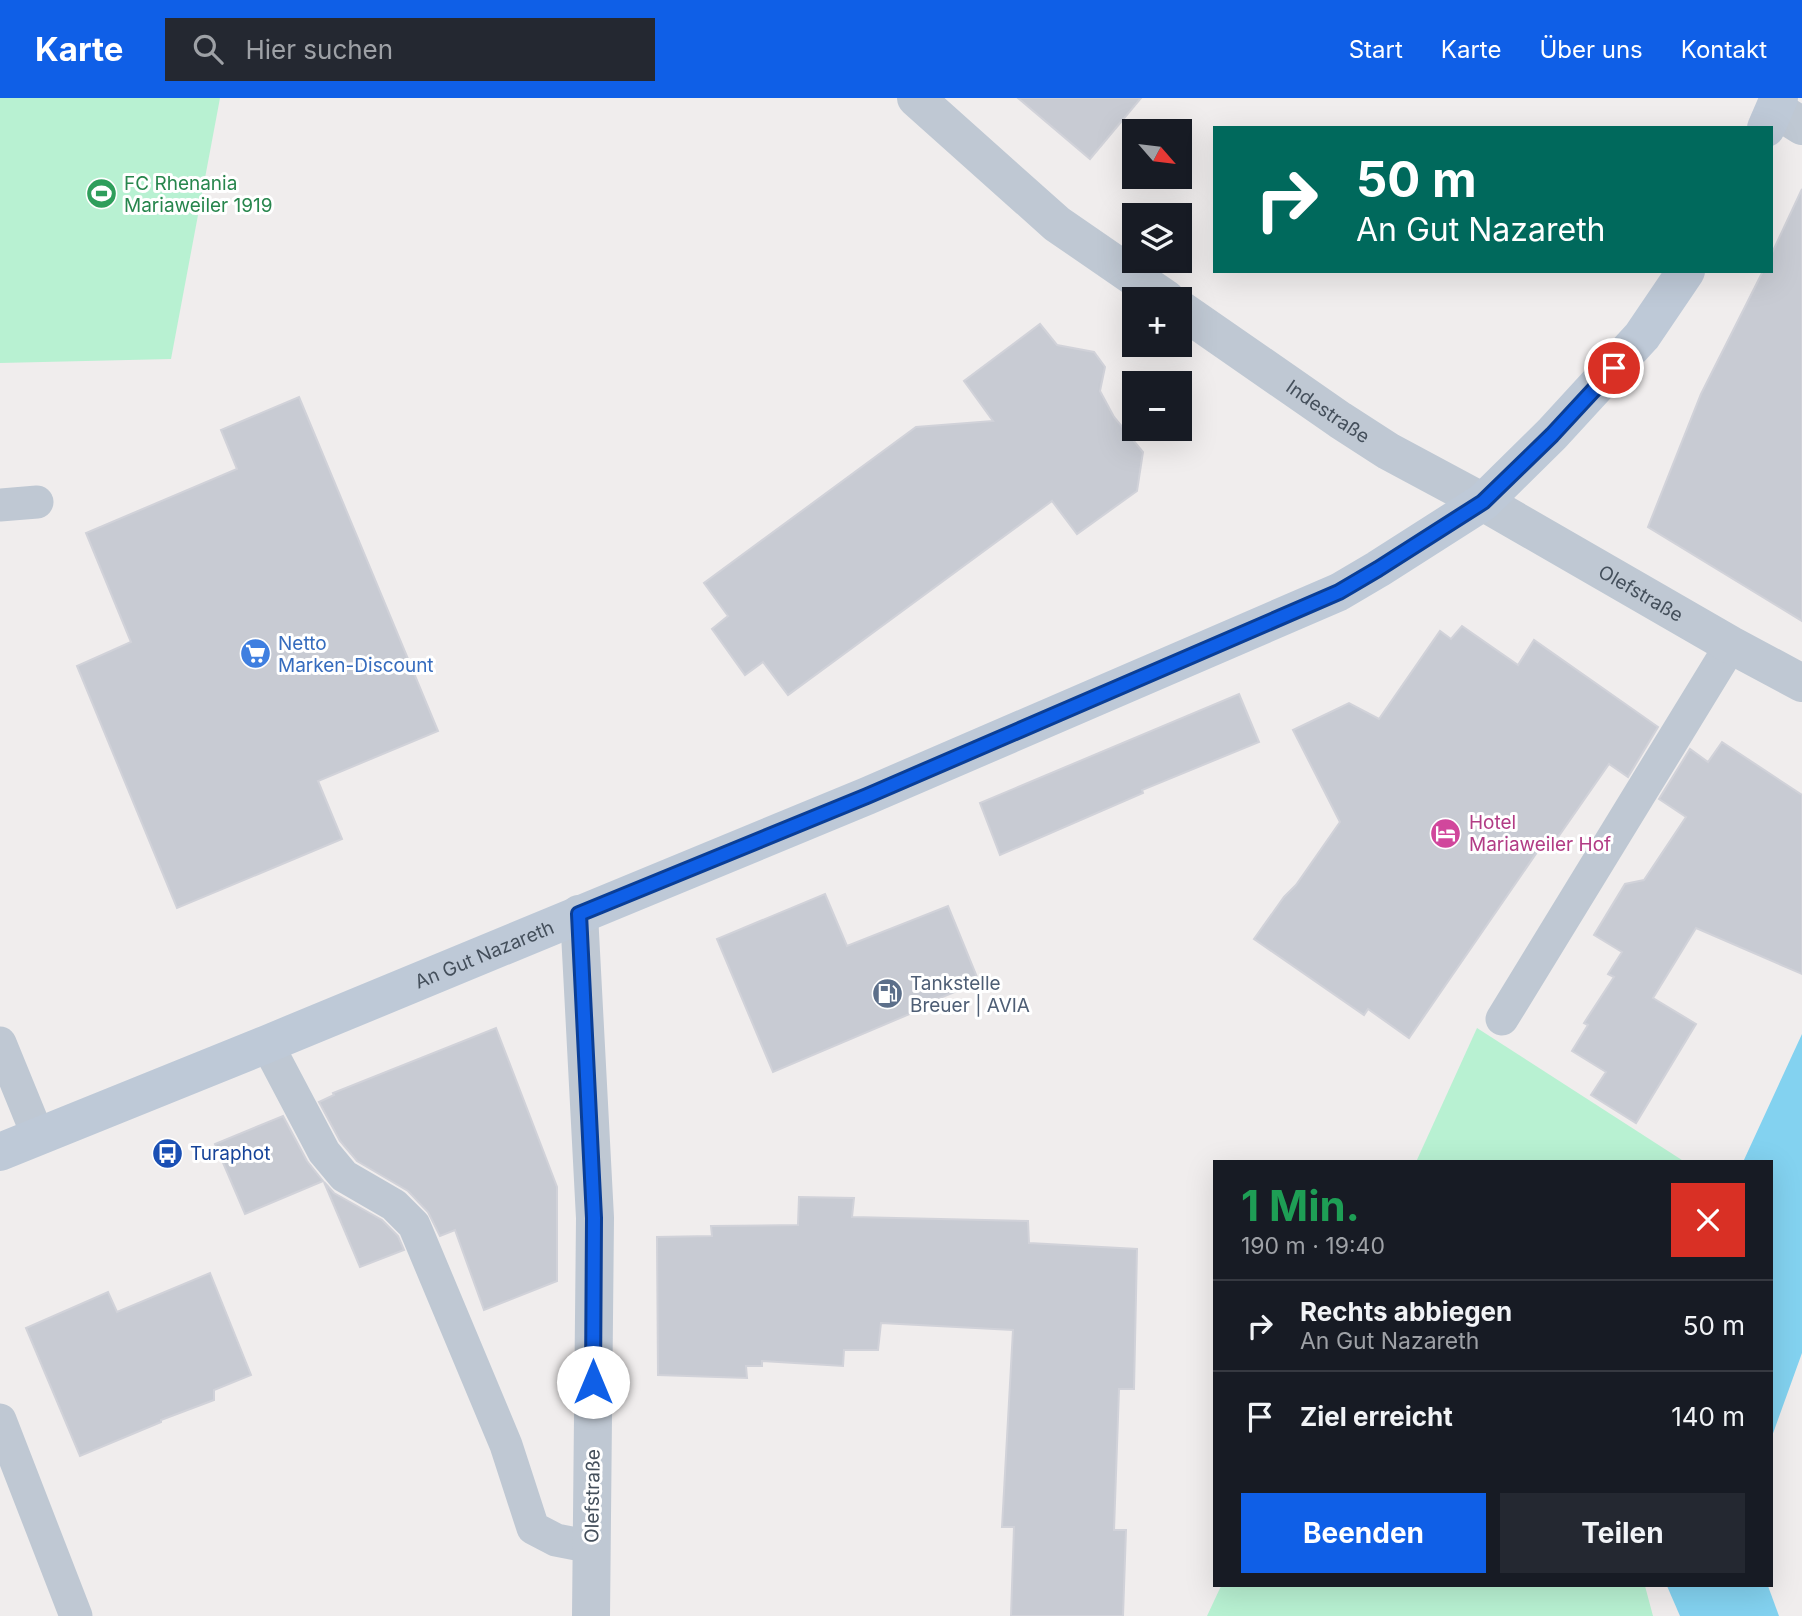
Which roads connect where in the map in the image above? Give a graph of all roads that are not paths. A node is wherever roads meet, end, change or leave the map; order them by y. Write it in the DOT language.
graph roads {
  1 [pos="916,98"];
  2 [pos="1685,273"];
  3 [pos="1149,287"];
  4 [pos="1192,317"];
  5 [pos="37,502"];
  6 [pos="1483,502"];
  7 [pos="0,505"];
  8 [pos="1731,645"];
  9 [pos="1802,683"];
  10 [pos="579,914"];
  11 [pos="1502,1019"];
  12 [pos="0,1043"];
  13 [pos="267,1044"];
  14 [pos="38,1136"];
  15 [pos="0,1152"];
  16 [pos="0,1420"];
  17 [pos="592,1547"];
  18 [pos="76,1616"];
  19 [pos="591,1616"];
  1 -- 3 [label="street"];
  2 -- 6 [label="main road, An Gut Nazareth"];
  4 -- 6 [label="street, Indestraße"];
  5 -- 7 [label="lane"];
  6 -- 8 [label="street, Olefstraße"];
  6 -- 10 [label="main road, An Gut Nazareth"];
  8 -- 9 [label="street, Olefstraße"];
  8 -- 11 [label="lane"];
  10 -- 13 [label="main road, An Gut Nazareth"];
  10 -- 17 [label="street, Olefstraße"];
  12 -- 14 [label="lane"];
  13 -- 14 [label="main road, An Gut Nazareth"];
  13 -- 17 [label="lane"];
  14 -- 15 [label="main road, An Gut Nazareth"];
  16 -- 18 [label="lane"];
  17 -- 19 [label="street, Olefstraße"];
}
